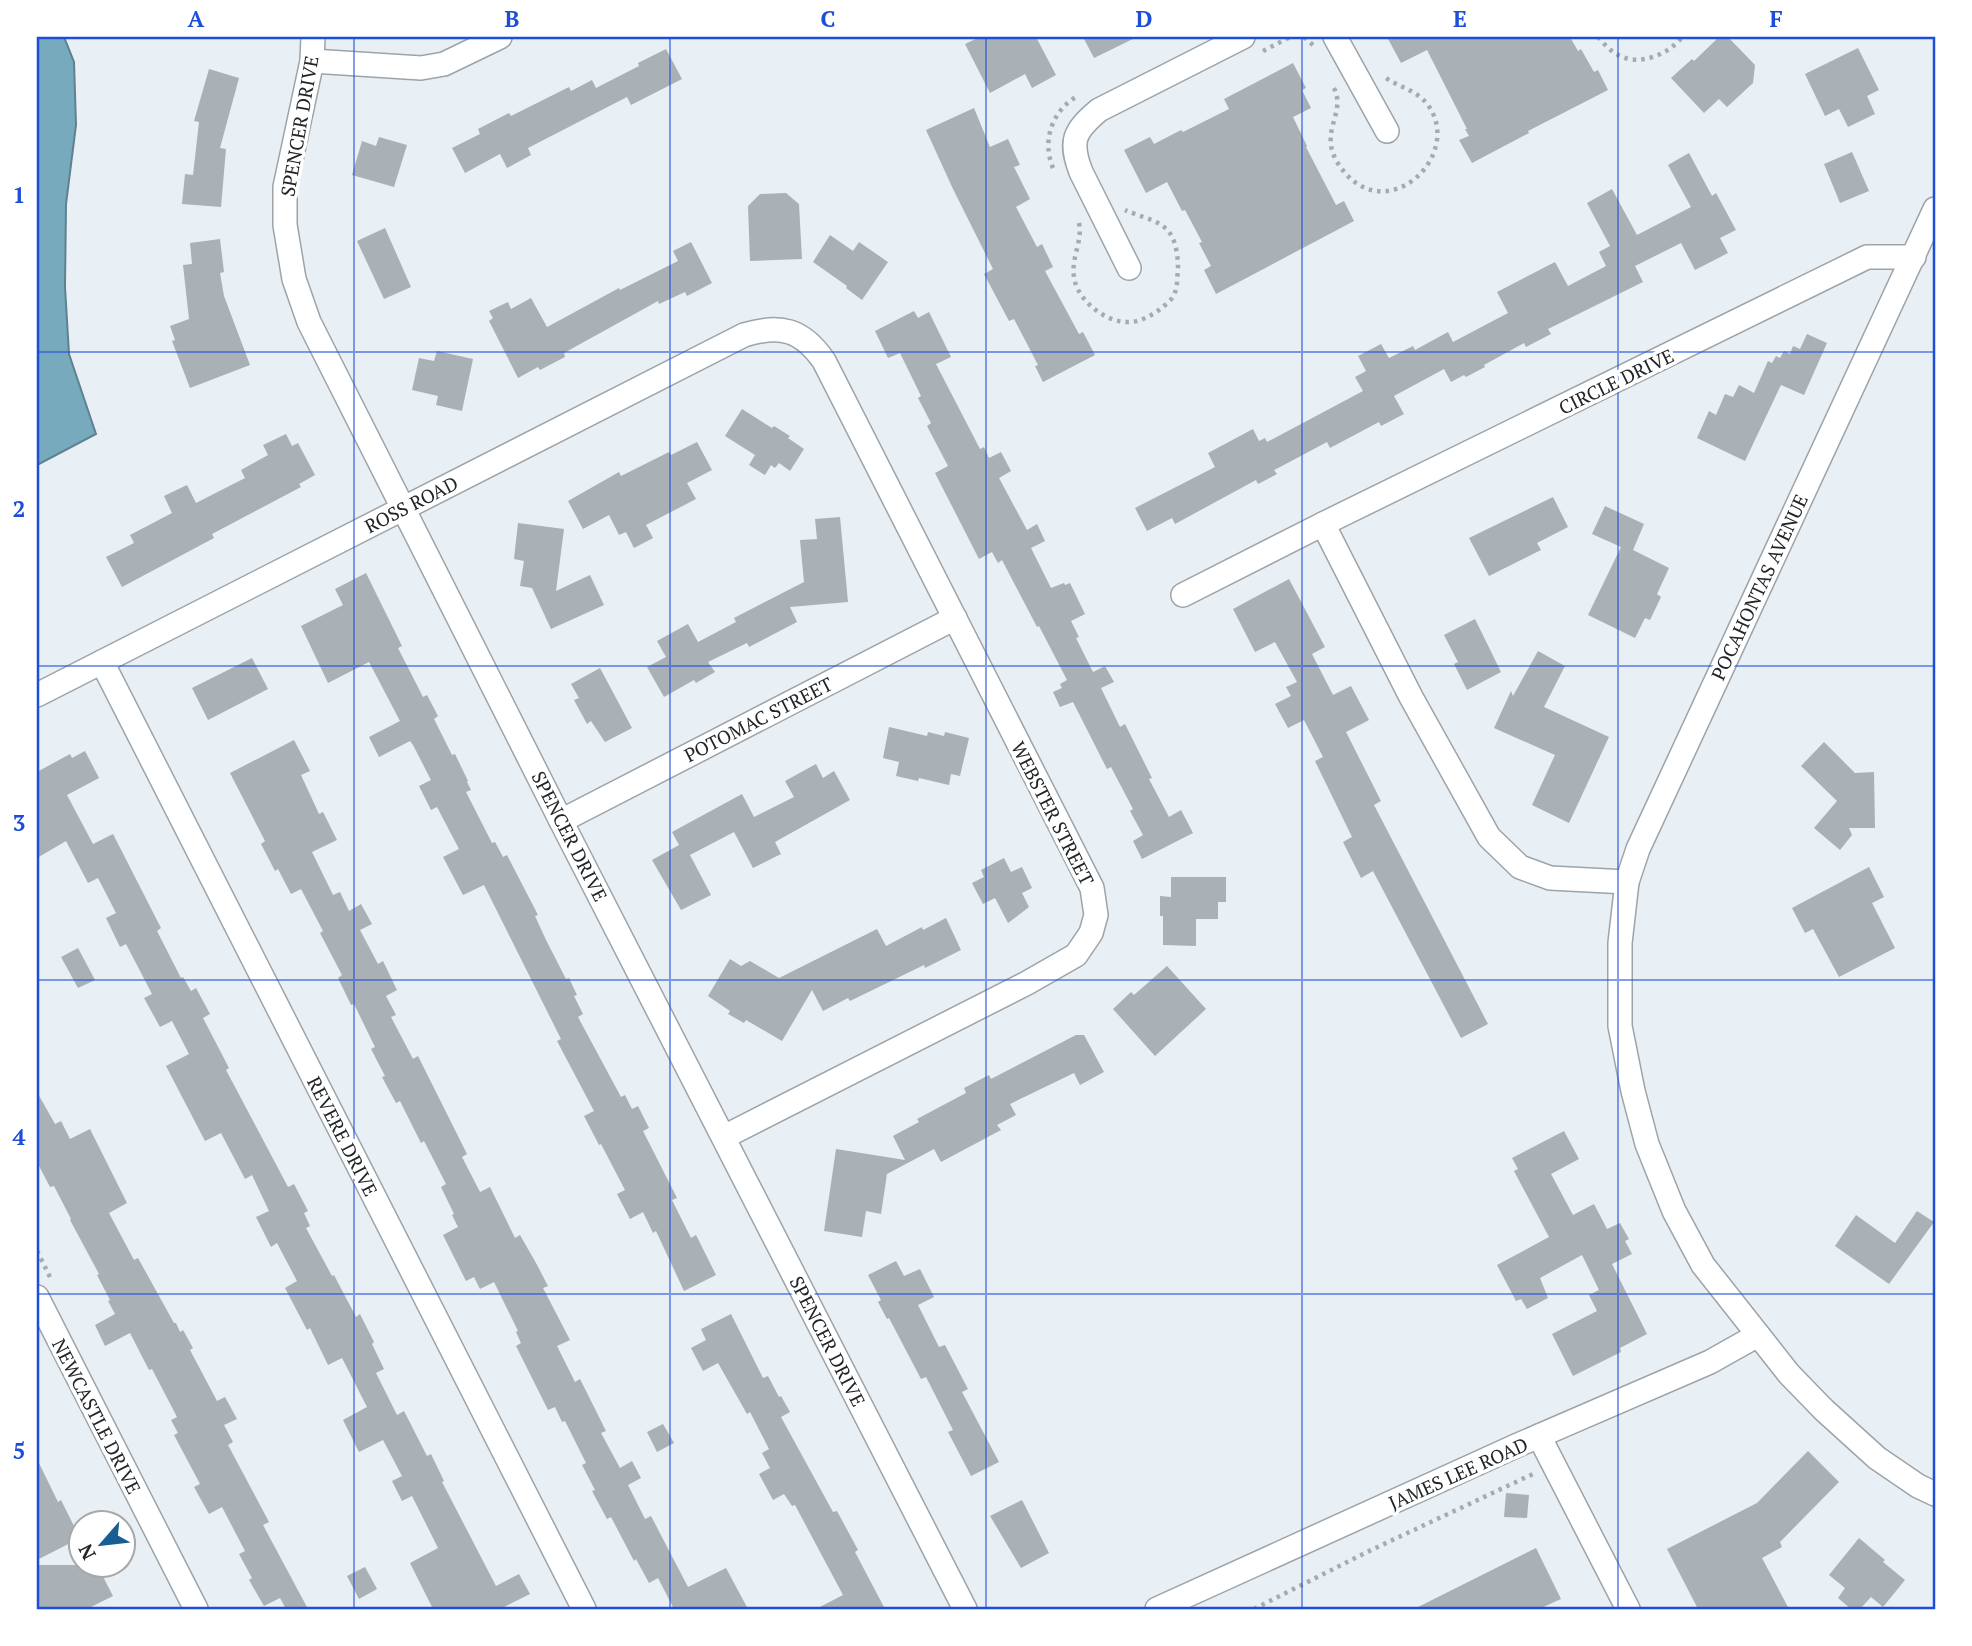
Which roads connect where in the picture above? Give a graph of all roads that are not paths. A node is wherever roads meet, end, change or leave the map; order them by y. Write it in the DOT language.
graph roads {
  1 [pos="313,37"];
  2 [pos="500,37"];
  3 [pos="1243,37"];
  4 [pos="1335,37"];
  5 [pos="312,61"];
  6 [pos="1387,131"];
  7 [pos="1935,209"];
  8 [pos="1914,257"];
  9 [pos="1129,268"];
  10 [pos="789,332"];
  11 [pos="403,508"];
  12 [pos="1323,524"];
  13 [pos="1183,595"];
  14 [pos="956,618"];
  15 [pos="102,662"];
  16 [pos="37,695"];
  17 [pos="561,821"];
  18 [pos="1627,882"];
  19 [pos="724,1138"];
  20 [pos="37,1297"];
  21 [pos="1758,1335"];
  22 [pos="1539,1436"];
  23 [pos="1935,1494"];
  24 [pos="196,1609"];
  25 [pos="584,1609"];
  26 [pos="965,1609"];
  27 [pos="1157,1609"];
  28 [pos="1628,1609"];
  1 -- 5 [label="street, SPENCER DRIVE"];
  2 -- 5 [label="street"];
  3 -- 9 [label="street"];
  4 -- 6 [label="street"];
  5 -- 11 [label="street, SPENCER DRIVE"];
  7 -- 8 [label="street, POCAHONTAS AVENUE"];
  8 -- 12 [label="street, CIRCLE DRIVE"];
  8 -- 18 [label="street, POCAHONTAS AVENUE"];
  10 -- 11 [label="street, ROSS ROAD"];
  10 -- 14 [label="street, WEBSTER STREET"];
  11 -- 15 [label="street, ROSS ROAD"];
  11 -- 17 [label="street, SPENCER DRIVE"];
  12 -- 13 [label="street, CIRCLE DRIVE"];
  12 -- 18 [label="street"];
  14 -- 17 [label="street, POTOMAC STREET"];
  14 -- 19 [label="street, WEBSTER STREET"];
  15 -- 16 [label="street, ROSS ROAD"];
  15 -- 25 [label="street, REVERE DRIVE"];
  17 -- 19 [label="street, SPENCER DRIVE"];
  18 -- 21 [label="street, POCAHONTAS AVENUE"];
  19 -- 26 [label="street, SPENCER DRIVE"];
  20 -- 24 [label="street, NEWCASTLE DRIVE"];
  21 -- 22 [label="street, JAMES LEE ROAD"];
  21 -- 23 [label="street, POCAHONTAS AVENUE"];
  22 -- 27 [label="street, JAMES LEE ROAD"];
  22 -- 28 [label="street"];
}
